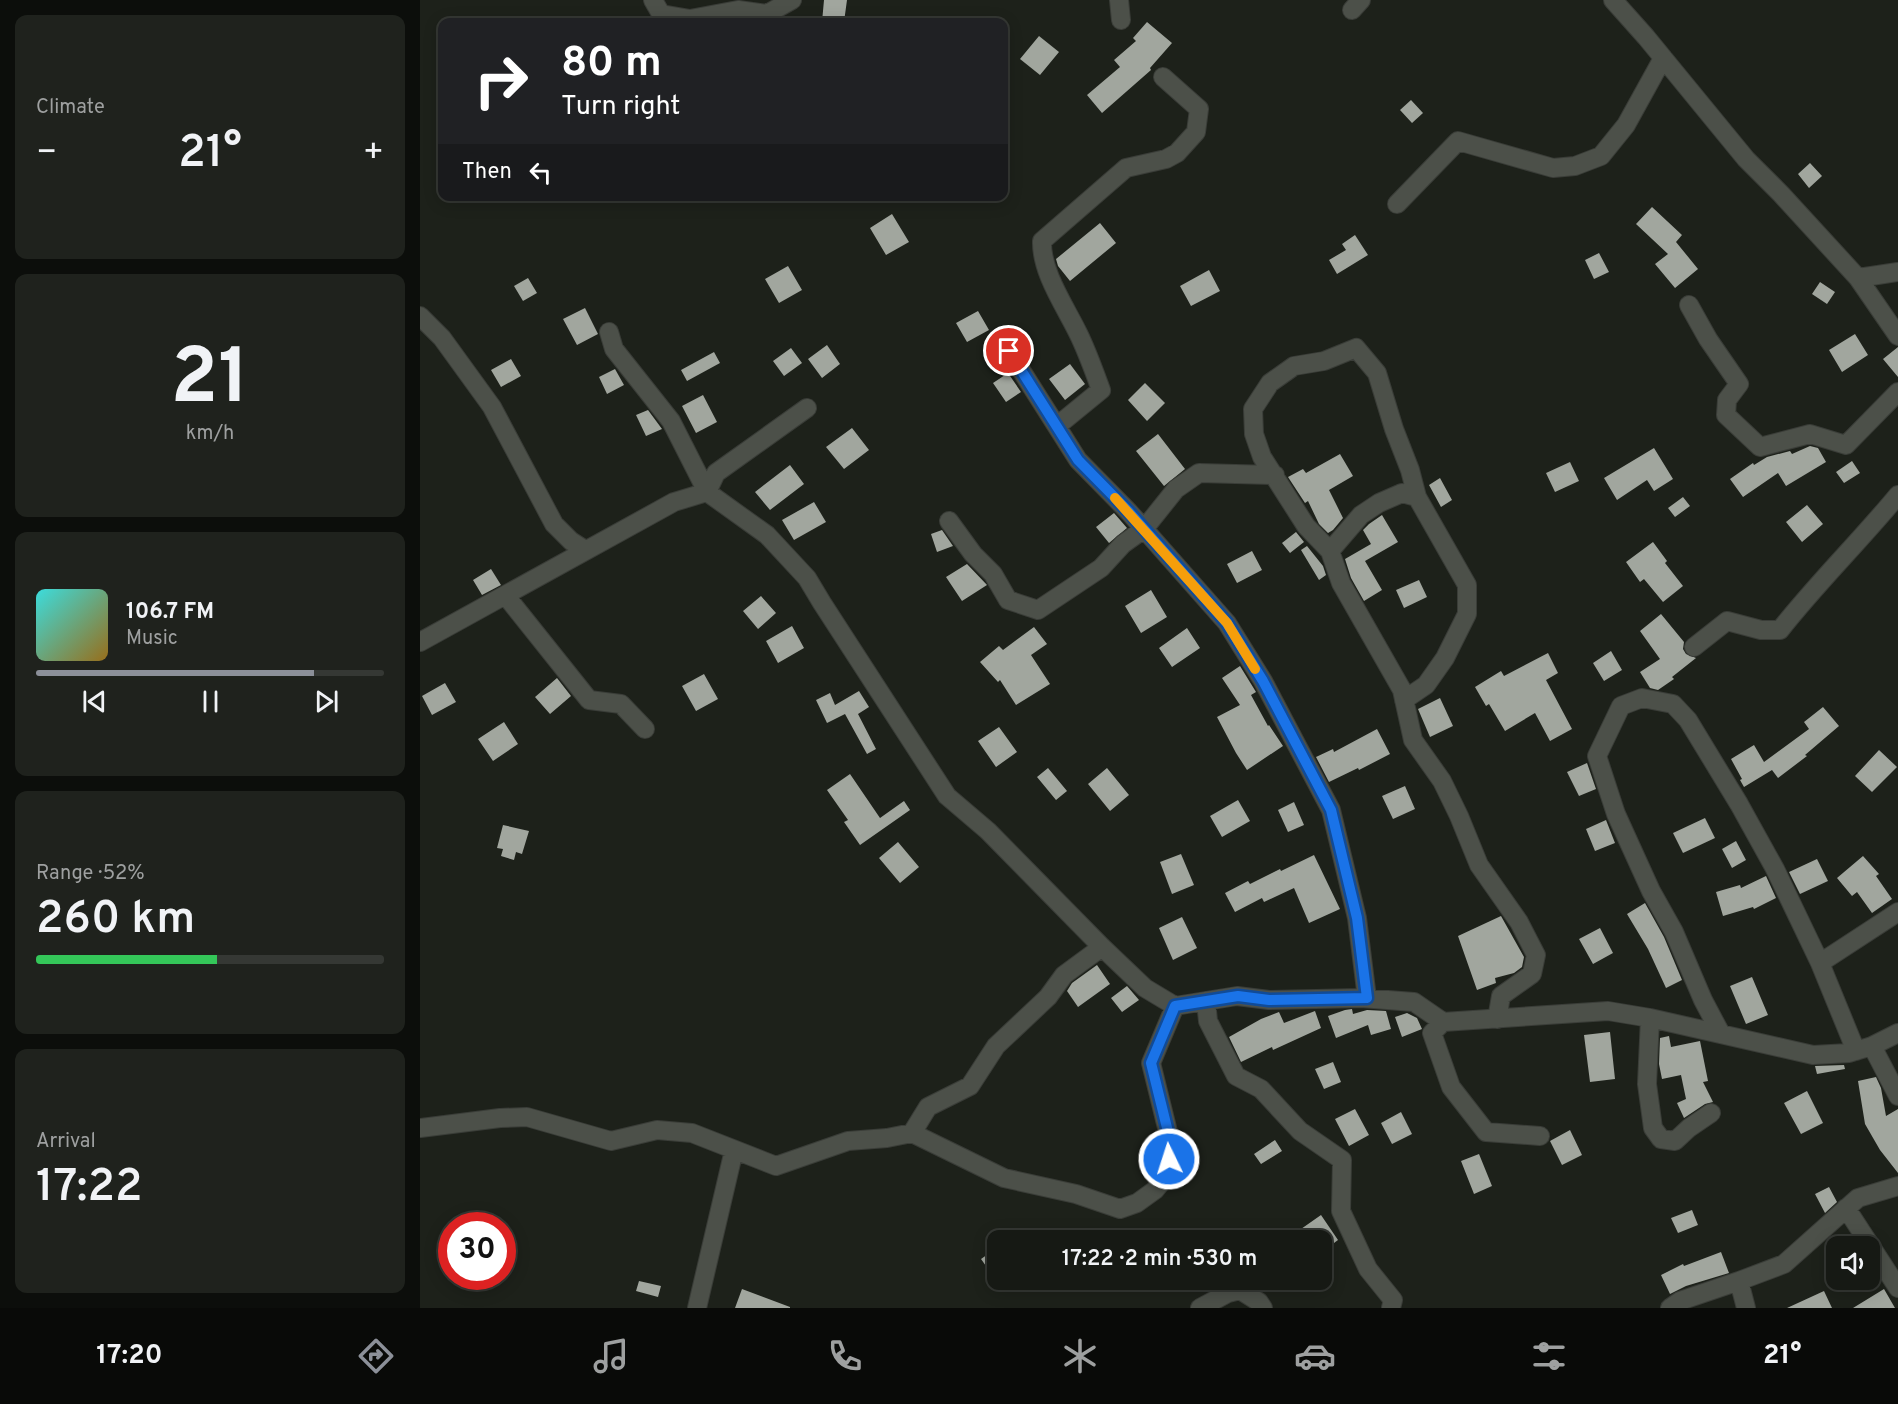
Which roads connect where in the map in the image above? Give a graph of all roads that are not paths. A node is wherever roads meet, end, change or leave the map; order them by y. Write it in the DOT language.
graph roads {
  1 [pos="653,0"];
  2 [pos="792,0"];
  3 [pos="1119,0"];
  4 [pos="1613,0"];
  5 [pos="684,18"];
  6 [pos="695,18"];
  7 [pos="1121,20"];
  8 [pos="1664,58"];
  9 [pos="1163,77"];
  10 [pos="1397,204"];
  11 [pos="1898,272"];
  12 [pos="1858,278"];
  13 [pos="1689,305"];
  14 [pos="420,316"];
  15 [pos="609,332"];
  16 [pos="1898,336"];
  17 [pos="442,338"];
  18 [pos="420,340"];
  19 [pos="1009,351"];
  20 [pos="1898,392"];
  21 [pos="807,408"];
  22 [pos="1057,426"];
  23 [pos="1275,476"];
  24 [pos="708,492"];
  25 [pos="1898,495"];
  26 [pos="1417,497"];
  27 [pos="949,521"];
  28 [pos="1144,529"];
  29 [pos="585,550"];
  30 [pos="1330,551"];
  31 [pos="506,596"];
  32 [pos="420,642"];
  33 [pos="1694,647"];
  34 [pos="1404,700"];
  35 [pos="645,729"];
  36 [pos="1898,912"];
  37 [pos="1102,947"];
  38 [pos="1820,963"];
  39 [pos="1367,998"];
  40 [pos="1206,1001"];
  41 [pos="1175,1006"];
  42 [pos="1650,1018"];
  43 [pos="1497,1019"];
  44 [pos="1443,1022"];
  45 [pos="1720,1034"];
  46 [pos="1898,1034"];
  47 [pos="1864,1048"];
  48 [pos="1898,1096"];
  49 [pos="1711,1113"];
  50 [pos="420,1128"];
  51 [pos="912,1132"];
  52 [pos="1540,1136"];
  53 [pos="734,1150"];
  54 [pos="1898,1186"];
  55 [pos="1846,1208"];
  56 [pos="1739,1281"];
  57 [pos="1898,1288"];
  58 [pos="697,1308"];
  59 [pos="1200,1308"];
  60 [pos="1263,1308"];
  61 [pos="1391,1308"];
  62 [pos="1670,1308"];
  63 [pos="1746,1308"];
  1 -- 5 [label="street"];
  2 -- 6 [label="street"];
  3 -- 7 [label="street"];
  4 -- 8 [label="street"];
  8 -- 10 [label="street"];
  8 -- 12 [label="street"];
  9 -- 22 [label="street"];
  11 -- 12 [label="street"];
  12 -- 16 [label="street"];
  13 -- 20 [label="street"];
  14 -- 17 [label="street"];
  15 -- 24 [label="street"];
  17 -- 18 [label="street"];
  17 -- 29 [label="street"];
  19 -- 22 [label="street"];
  21 -- 24 [label="street"];
  22 -- 28 [label="street"];
  23 -- 26 [label="street"];
  23 -- 28 [label="street"];
  23 -- 30 [label="street"];
  24 -- 29 [label="street"];
  24 -- 37 [label="street"];
  25 -- 33 [label="street"];
  26 -- 30 [label="street"];
  26 -- 34 [label="street"];
  27 -- 28 [label="street"];
  28 -- 39 [label="street"];
  29 -- 31 [label="street"];
  30 -- 34 [label="street"];
  31 -- 32 [label="street"];
  31 -- 35 [label="street"];
  34 -- 43 [label="street"];
  36 -- 38 [label="street"];
  37 -- 41 [label="street"];
  37 -- 51 [label="street"];
  38 -- 45 [label="street"];
  38 -- 47 [label="street"];
  39 -- 40 [label="street"];
  39 -- 44 [label="street"];
  40 -- 41 [label="street"];
  40 -- 61 [label="street"];
  41 -- 51 [label="street"];
  42 -- 43 [label="street"];
  42 -- 45 [label="street"];
  42 -- 49 [label="street"];
  43 -- 44 [label="street"];
  44 -- 52 [label="street"];
  45 -- 47 [label="street"];
  46 -- 47 [label="street"];
  47 -- 48 [label="street"];
  50 -- 53 [label="street"];
  51 -- 53 [label="street"];
  53 -- 58 [label="street"];
  54 -- 55 [label="street"];
  55 -- 56 [label="street"];
  55 -- 57 [label="street"];
  56 -- 62 [label="street"];
  56 -- 63 [label="street"];
  59 -- 60 [label="street"];
}
